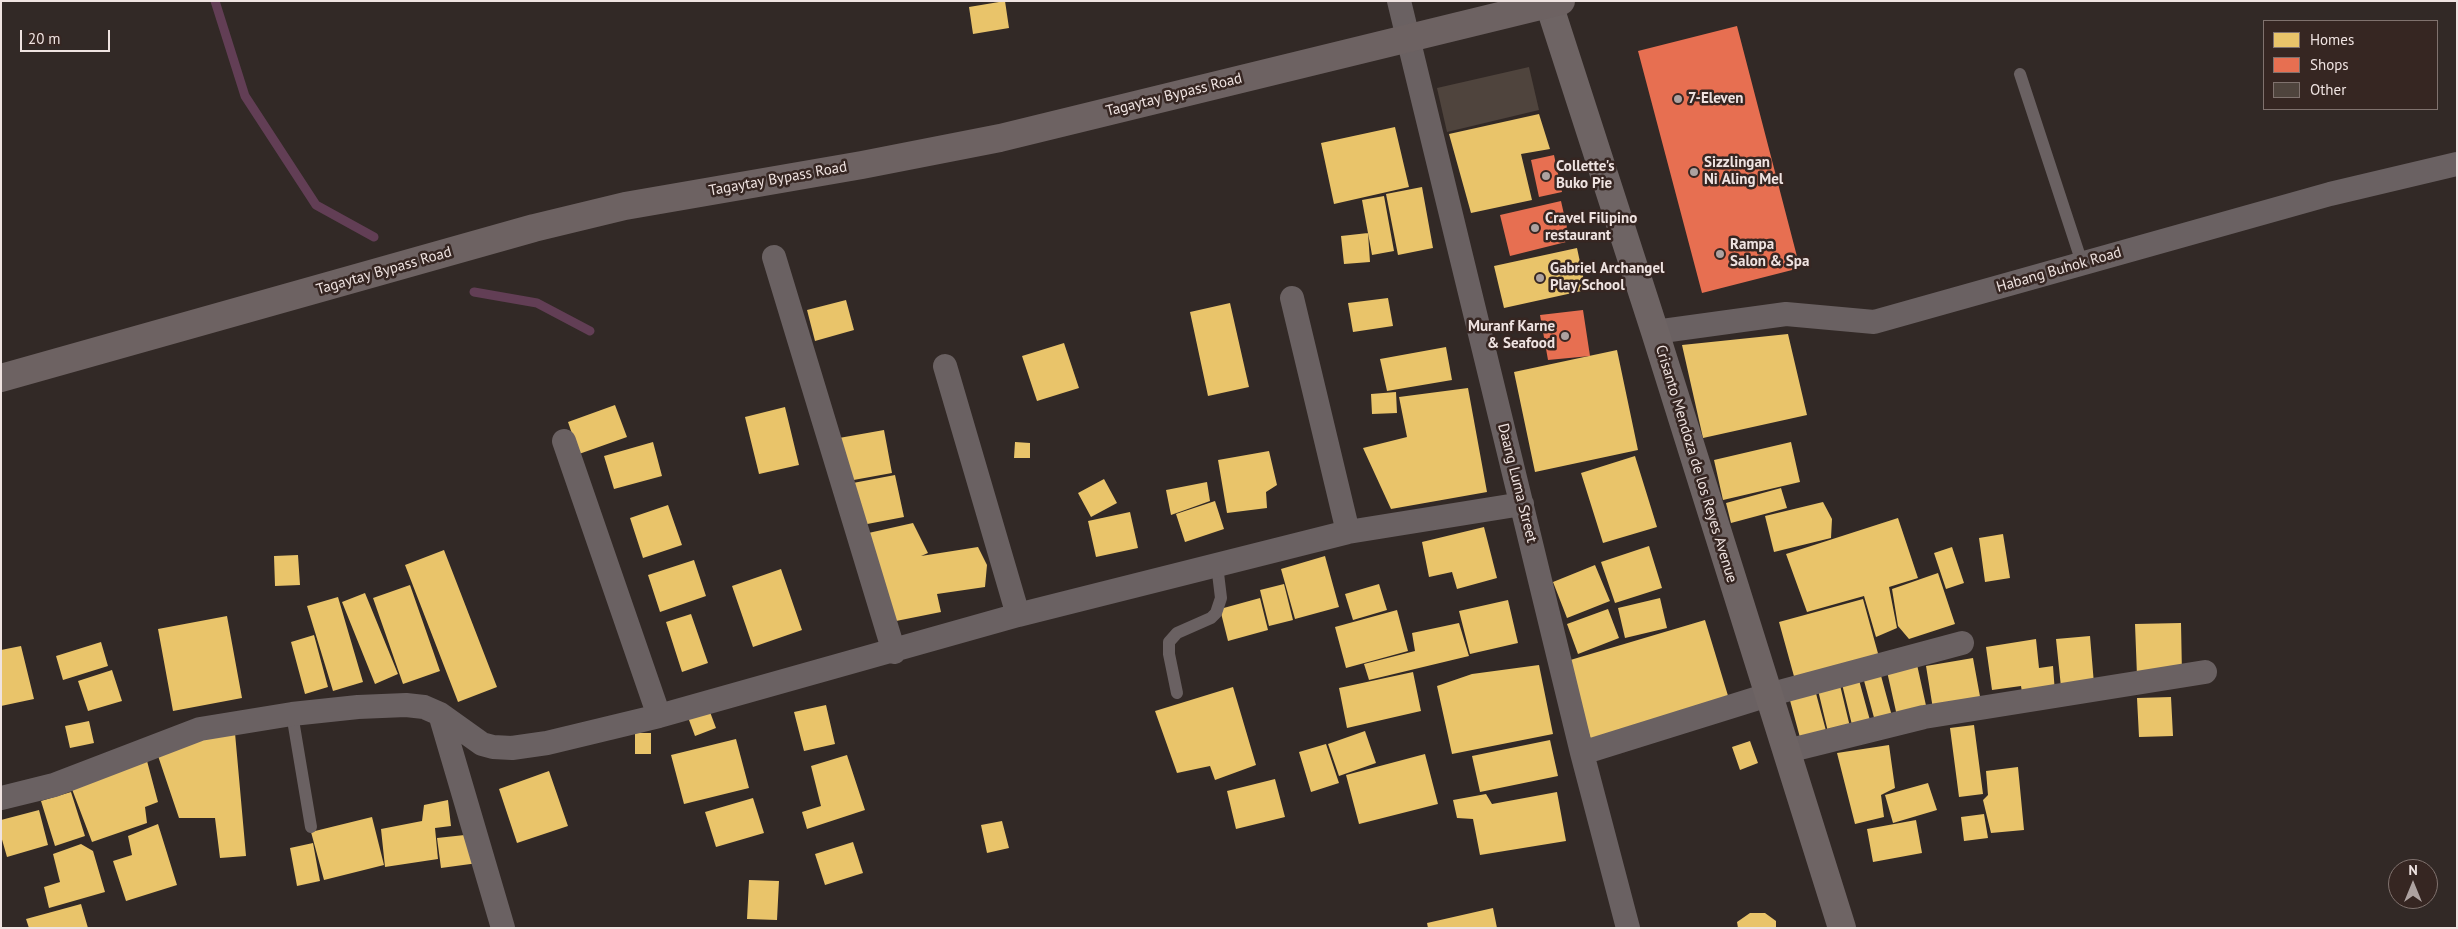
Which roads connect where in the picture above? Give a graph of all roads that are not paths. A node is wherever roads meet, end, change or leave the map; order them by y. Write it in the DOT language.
graph roads {
  1 [pos="1399,1"];
  2 [pos="1552,2"];
  3 [pos="1408,38"];
  4 [pos="2020,74"];
  5 [pos="2457,164"];
  6 [pos="774,256"];
  7 [pos="2082,264"];
  8 [pos="1292,298"];
  9 [pos="1655,332"];
  10 [pos="945,366"];
  11 [pos="1,378"];
  12 [pos="564,441"];
  13 [pos="1522,504"];
  14 [pos="1348,532"];
  15 [pos="1217,564"];
  16 [pos="1018,616"];
  17 [pos="1962,643"];
  18 [pos="894,652"];
  19 [pos="2205,672"];
  20 [pos="1177,693"];
  21 [pos="1768,695"];
  22 [pos="292,714"];
  23 [pos="440,714"];
  24 [pos="659,716"];
  25 [pos="1786,751"];
  26 [pos="1582,753"];
  27 [pos="1,798"];
  28 [pos="311,827"];
  29 [pos="503,928"];
  30 [pos="1628,928"];
  31 [pos="1842,928"];
  1 -- 3 [label="street, Daang Luma Street"];
  2 -- 3 [label="main road, Tagaytay Bypass Road"];
  2 -- 9 [label="main road, Crisanto Mendoza de los Reyes Avenue"];
  3 -- 11 [label="main road, Tagaytay Bypass Road"];
  3 -- 13 [label="street, Daang Luma Street"];
  4 -- 7 [label="lane"];
  5 -- 7 [label="street, Habang Buhok Road"];
  6 -- 18 [label="street"];
  7 -- 9 [label="street, Habang Buhok Road"];
  8 -- 14 [label="street"];
  9 -- 21 [label="main road, Crisanto Mendoza de los Reyes Avenue"];
  10 -- 16 [label="street"];
  12 -- 24 [label="street"];
  13 -- 14 [label="street"];
  13 -- 26 [label="street, Daang Luma Street"];
  14 -- 15 [label="street"];
  15 -- 16 [label="street"];
  15 -- 20 [label="lane"];
  16 -- 18 [label="street"];
  17 -- 21 [label="street"];
  18 -- 24 [label="street"];
  19 -- 25 [label="street"];
  21 -- 25 [label="main road, Crisanto Mendoza de los Reyes Avenue"];
  21 -- 26 [label="street"];
  22 -- 23 [label="street"];
  22 -- 27 [label="street"];
  22 -- 28 [label="lane"];
  23 -- 24 [label="street"];
  23 -- 29 [label="street"];
  25 -- 31 [label="main road, Crisanto Mendoza de los Reyes Avenue"];
  26 -- 30 [label="street, Daang Luma Street"];
}
